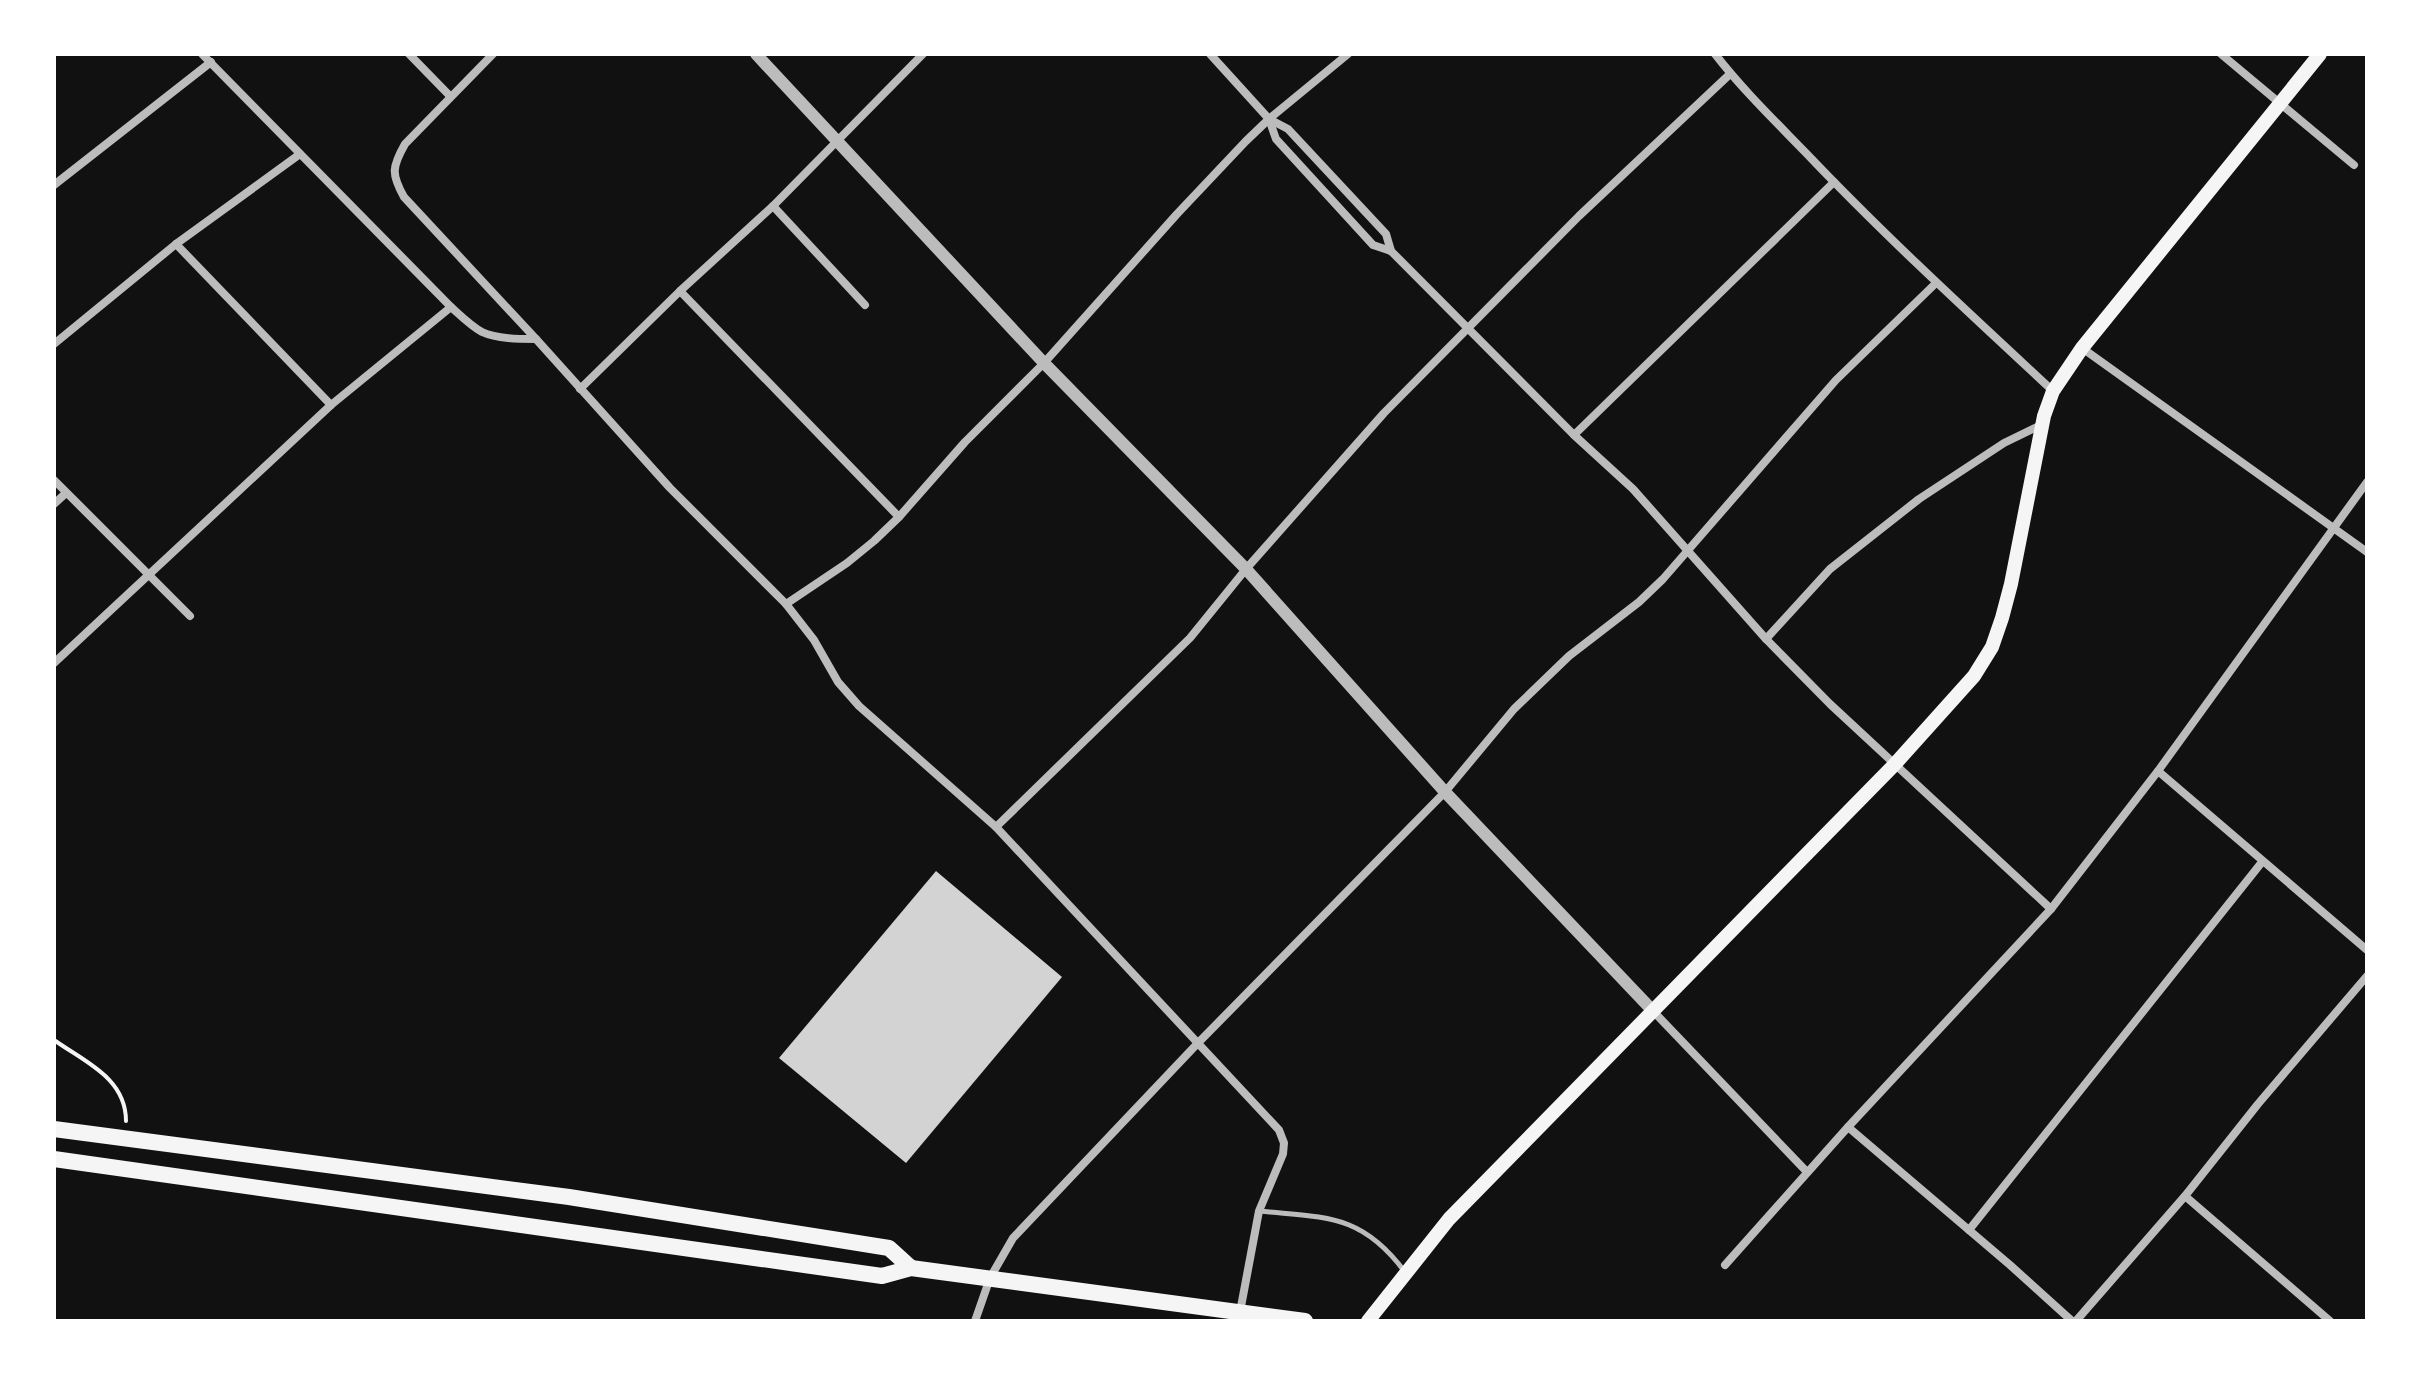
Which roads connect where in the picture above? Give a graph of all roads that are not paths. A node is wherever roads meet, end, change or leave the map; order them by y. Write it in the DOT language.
graph roads {
  1 [pos="202,54"];
  2 [pos="409,54"];
  3 [pos="493,54"];
  4 [pos="756,54"];
  5 [pos="923,54"];
  6 [pos="1210,54"];
  7 [pos="1348,54"];
  8 [pos="1715,54"];
  9 [pos="2221,54"];
  10 [pos="2320,54"];
  11 [pos="211,62"];
  12 [pos="1730,74"];
  13 [pos="450,96"];
  14 [pos="2279,104"];
  15 [pos="1269,119"];
  16 [pos="836,141"];
  17 [pos="300,154"];
  18 [pos="2354,165"];
  19 [pos="1834,182"];
  20 [pos="54,185"];
  21 [pos="773,206"];
  22 [pos="176,244"];
  23 [pos="1391,251"];
  24 [pos="1936,283"];
  25 [pos="680,291"];
  26 [pos="865,305"];
  27 [pos="451,307"];
  28 [pos="1468,330"];
  29 [pos="536,339"];
  30 [pos="54,344"];
  31 [pos="2082,348"];
  32 [pos="1044,363"];
  33 [pos="580,389"];
  34 [pos="2053,391"];
  35 [pos="331,405"];
  36 [pos="2041,425"];
  37 [pos="1574,435"];
  38 [pos="54,480"];
  39 [pos="2367,482"];
  40 [pos="66,493"];
  41 [pos="54,504"];
  42 [pos="899,517"];
  43 [pos="2334,527"];
  44 [pos="1687,550"];
  45 [pos="2367,552"];
  46 [pos="1246,569"];
  47 [pos="149,574"];
  48 [pos="786,604"];
  49 [pos="190,616"];
  50 [pos="1766,639"];
  51 [pos="54,663"];
  52 [pos="1895,764"];
  53 [pos="2158,771"];
  54 [pos="1445,792"];
  55 [pos="996,827"];
  56 [pos="2262,862"];
  57 [pos="2051,909"];
  58 [pos="2367,950"];
  59 [pos="2367,976"];
  60 [pos="1653,1011"];
  61 [pos="1197,1044"];
  62 [pos="1848,1127"];
  63 [pos="54,1129"];
  64 [pos="54,1159"];
  65 [pos="1807,1172"];
  66 [pos="2185,1196"];
  67 [pos="1259,1211"];
  68 [pos="1969,1230"];
  69 [pos="1725,1265"];
  70 [pos="911,1268"];
  71 [pos="1405,1273"];
  72 [pos="990,1278"];
  73 [pos="1240,1312"];
  74 [pos="975,1321"];
  75 [pos="1305,1321"];
  76 [pos="1368,1321"];
  77 [pos="2074,1321"];
  78 [pos="2330,1321"];
  1 -- 11 [label="street"];
  2 -- 13 [label="street"];
  3 -- 13 [label="street"];
  4 -- 16 [label="street"];
  5 -- 16 [label="street"];
  6 -- 15 [label="street"];
  7 -- 15 [label="street"];
  8 -- 12 [label="street"];
  9 -- 14 [label="street"];
  10 -- 14 [label="main road"];
  11 -- 17 [label="street"];
  11 -- 20 [label="street"];
  12 -- 19 [label="street"];
  12 -- 28 [label="street"];
  13 -- 29 [label="street"];
  14 -- 18 [label="street"];
  14 -- 31 [label="main road"];
  15 -- 23 [label="street"];
  15 -- 23 [label="street"];
  15 -- 32 [label="street"];
  16 -- 21 [label="street"];
  16 -- 32 [label="street"];
  17 -- 22 [label="street"];
  17 -- 27 [label="street"];
  19 -- 24 [label="street"];
  19 -- 37 [label="street"];
  21 -- 25 [label="street"];
  21 -- 26 [label="street"];
  22 -- 30 [label="street"];
  22 -- 35 [label="street"];
  23 -- 28 [label="street"];
  24 -- 34 [label="street"];
  24 -- 44 [label="street"];
  25 -- 33 [label="street"];
  25 -- 42 [label="street"];
  27 -- 29 [label="street"];
  27 -- 35 [label="street"];
  28 -- 37 [label="street"];
  28 -- 46 [label="street"];
  29 -- 33 [label="street"];
  31 -- 34 [label="main road"];
  31 -- 43 [label="street"];
  32 -- 42 [label="street"];
  32 -- 46 [label="street"];
  33 -- 48 [label="street"];
  34 -- 36 [label="main road"];
  35 -- 47 [label="street"];
  36 -- 50 [label="street"];
  36 -- 52 [label="main road"];
  37 -- 44 [label="street"];
  38 -- 40 [label="street"];
  39 -- 43 [label="street"];
  40 -- 41 [label="street"];
  40 -- 47 [label="street"];
  42 -- 48 [label="street"];
  43 -- 45 [label="street"];
  43 -- 53 [label="street"];
  44 -- 50 [label="street"];
  44 -- 54 [label="street"];
  46 -- 54 [label="street"];
  46 -- 55 [label="street"];
  47 -- 49 [label="street"];
  47 -- 51 [label="street"];
  48 -- 55 [label="street"];
  50 -- 52 [label="street"];
  52 -- 57 [label="street"];
  52 -- 60 [label="main road"];
  53 -- 56 [label="street"];
  53 -- 57 [label="street"];
  54 -- 60 [label="street"];
  54 -- 61 [label="street"];
  55 -- 61 [label="street"];
  56 -- 58 [label="street"];
  56 -- 68 [label="street"];
  57 -- 62 [label="street"];
  59 -- 66 [label="street"];
  60 -- 65 [label="street"];
  60 -- 71 [label="main road"];
  61 -- 67 [label="street"];
  61 -- 72 [label="street"];
  62 -- 65 [label="street"];
  62 -- 68 [label="street"];
  63 -- 70 [label="main road"];
  64 -- 70 [label="main road"];
  65 -- 69 [label="street"];
  66 -- 77 [label="street"];
  66 -- 78 [label="street"];
  67 -- 71 [label="lane"];
  67 -- 73 [label="street"];
  68 -- 77 [label="street"];
  70 -- 72 [label="main road"];
  71 -- 76 [label="main road"];
  72 -- 73 [label="main road"];
  72 -- 74 [label="street"];
  73 -- 75 [label="main road"];
}
